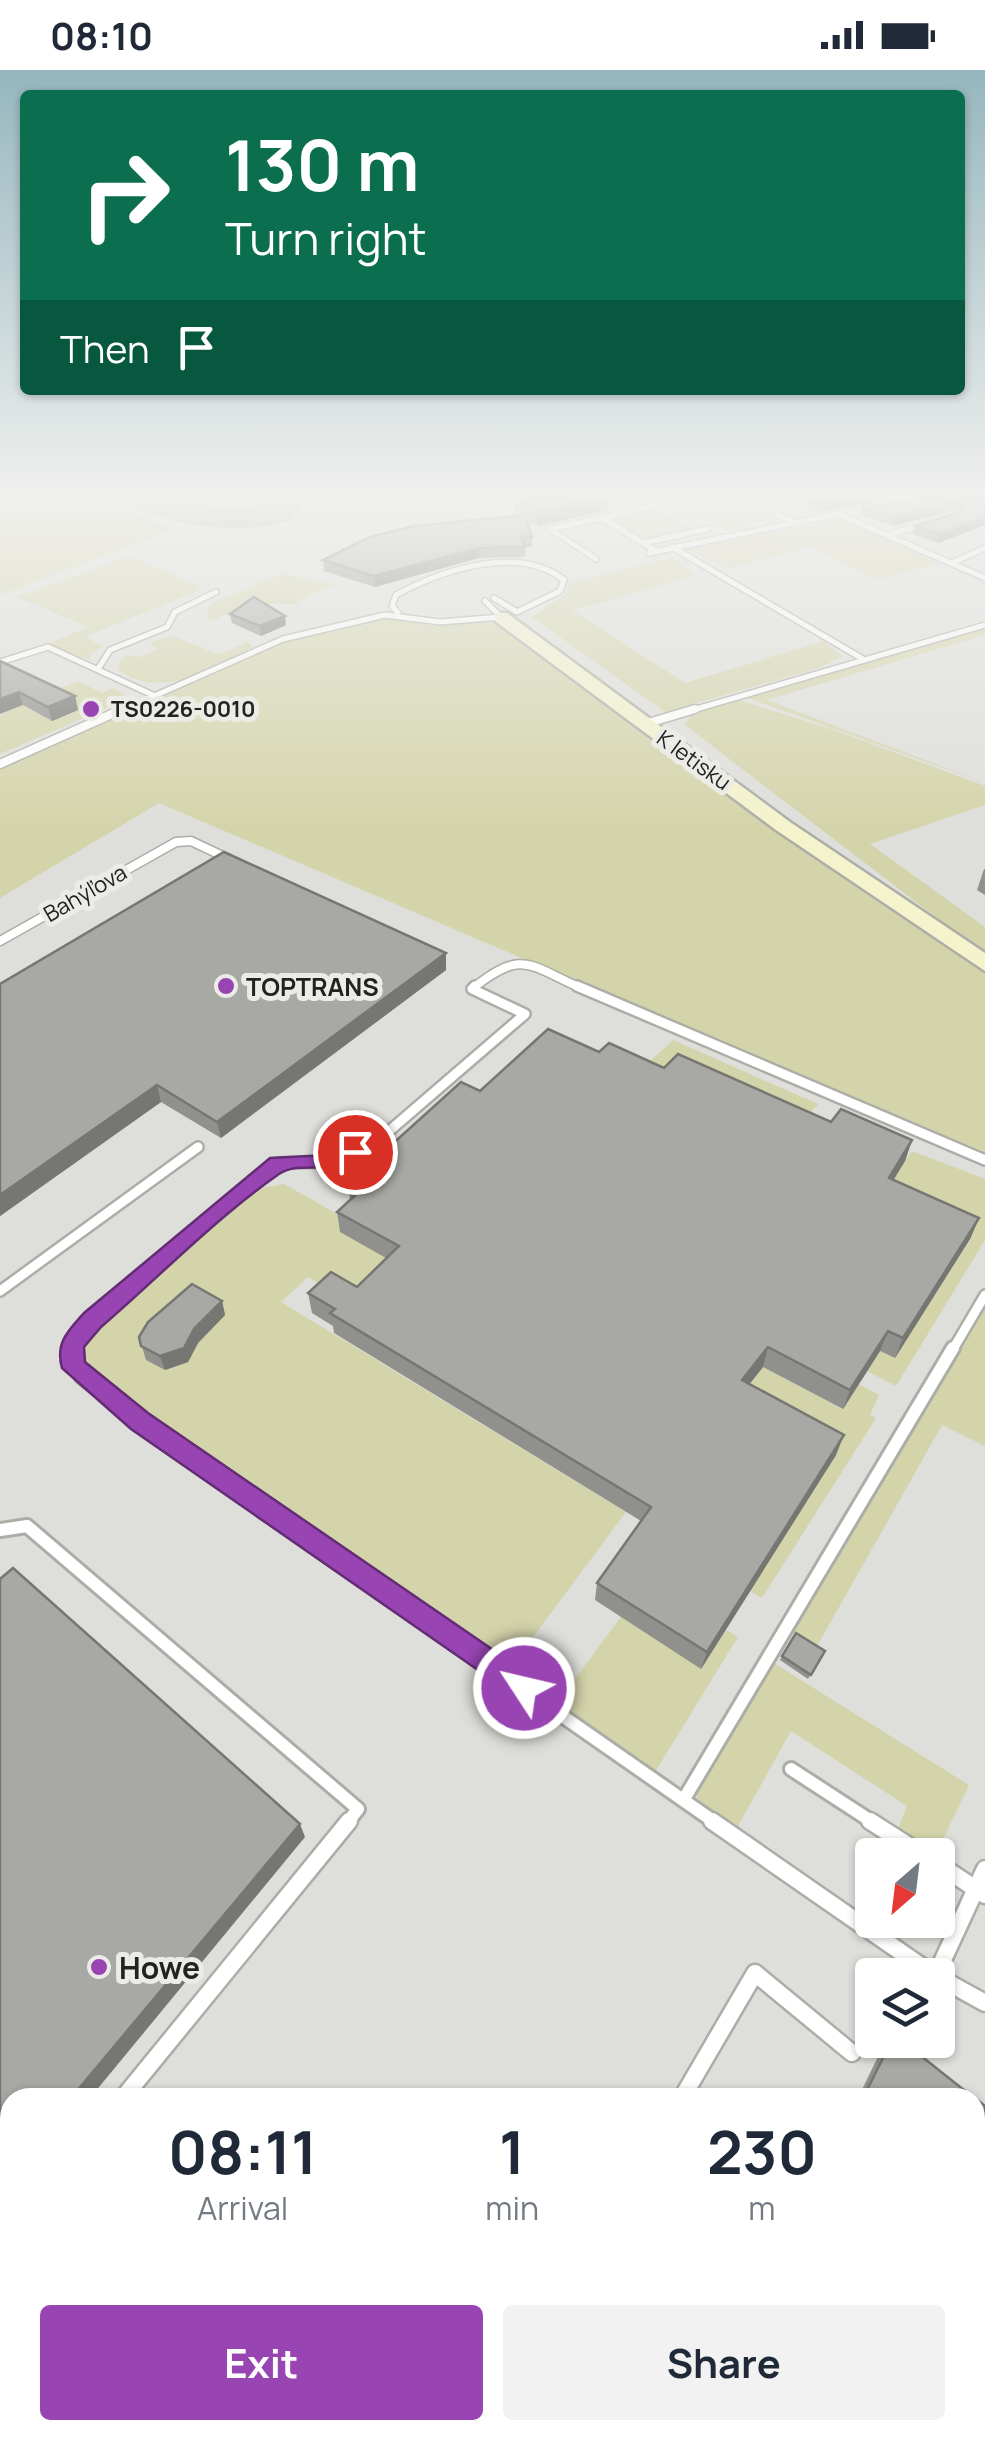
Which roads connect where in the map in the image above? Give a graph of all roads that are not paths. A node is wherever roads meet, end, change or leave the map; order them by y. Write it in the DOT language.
graph roads {
  1 [pos="504,609"];
  2 [pos="179,610"];
  3 [pos="395,610"];
  4 [pos="501,610"];
  5 [pos="778,610"];
  6 [pos="398,613"];
  7 [pos="985,625"];
  8 [pos="863,660"];
  9 [pos="0,662"];
  10 [pos="98,669"];
  11 [pos="155,696"];
  12 [pos="654,721"];
  13 [pos="0,764"];
  14 [pos="242,865"];
  15 [pos="0,941"];
  16 [pos="985,964"];
  17 [pos="198,1147"];
  18 [pos="985,1160"];
  19 [pos="0,1291"];
  20 [pos="985,1295"];
  21 [pos="0,1530"];
  22 [pos="791,1768"];
  23 [pos="684,1799"];
  24 [pos="897,1838"];
  25 [pos="955,1870"];
  26 [pos="982,1880"];
  27 [pos="910,1958"];
  28 [pos="945,1958"];
  29 [pos="955,1986"];
  30 [pos="985,2003"];
  31 [pos="852,2053"];
  32 [pos="130,2088"];
  33 [pos="688,2088"];
  1 -- 12 [label="street, K letisku"];
  2 -- 10 [label="lane"];
  3 -- 6 [label="lane"];
  4 -- 6 [label="lane"];
  5 -- 8 [label="lane"];
  6 -- 11 [label="lane"];
  7 -- 8 [label="lane"];
  8 -- 12 [label="lane"];
  9 -- 10 [label="lane"];
  10 -- 11 [label="lane"];
  11 -- 13 [label="lane"];
  12 -- 16 [label="street, K letisku"];
  14 -- 15 [label="lane, Bahýľova"];
  17 -- 19 [label="lane"];
  18 -- 23 [label="lane"];
  20 -- 23 [label="lane"];
  21 -- 32 [label="lane"];
  22 -- 24 [label="lane"];
  23 -- 27 [label="lane"];
  25 -- 26 [label="lane"];
  26 -- 28 [label="lane"];
  29 -- 30 [label="lane"];
  31 -- 33 [label="lane"];
}
